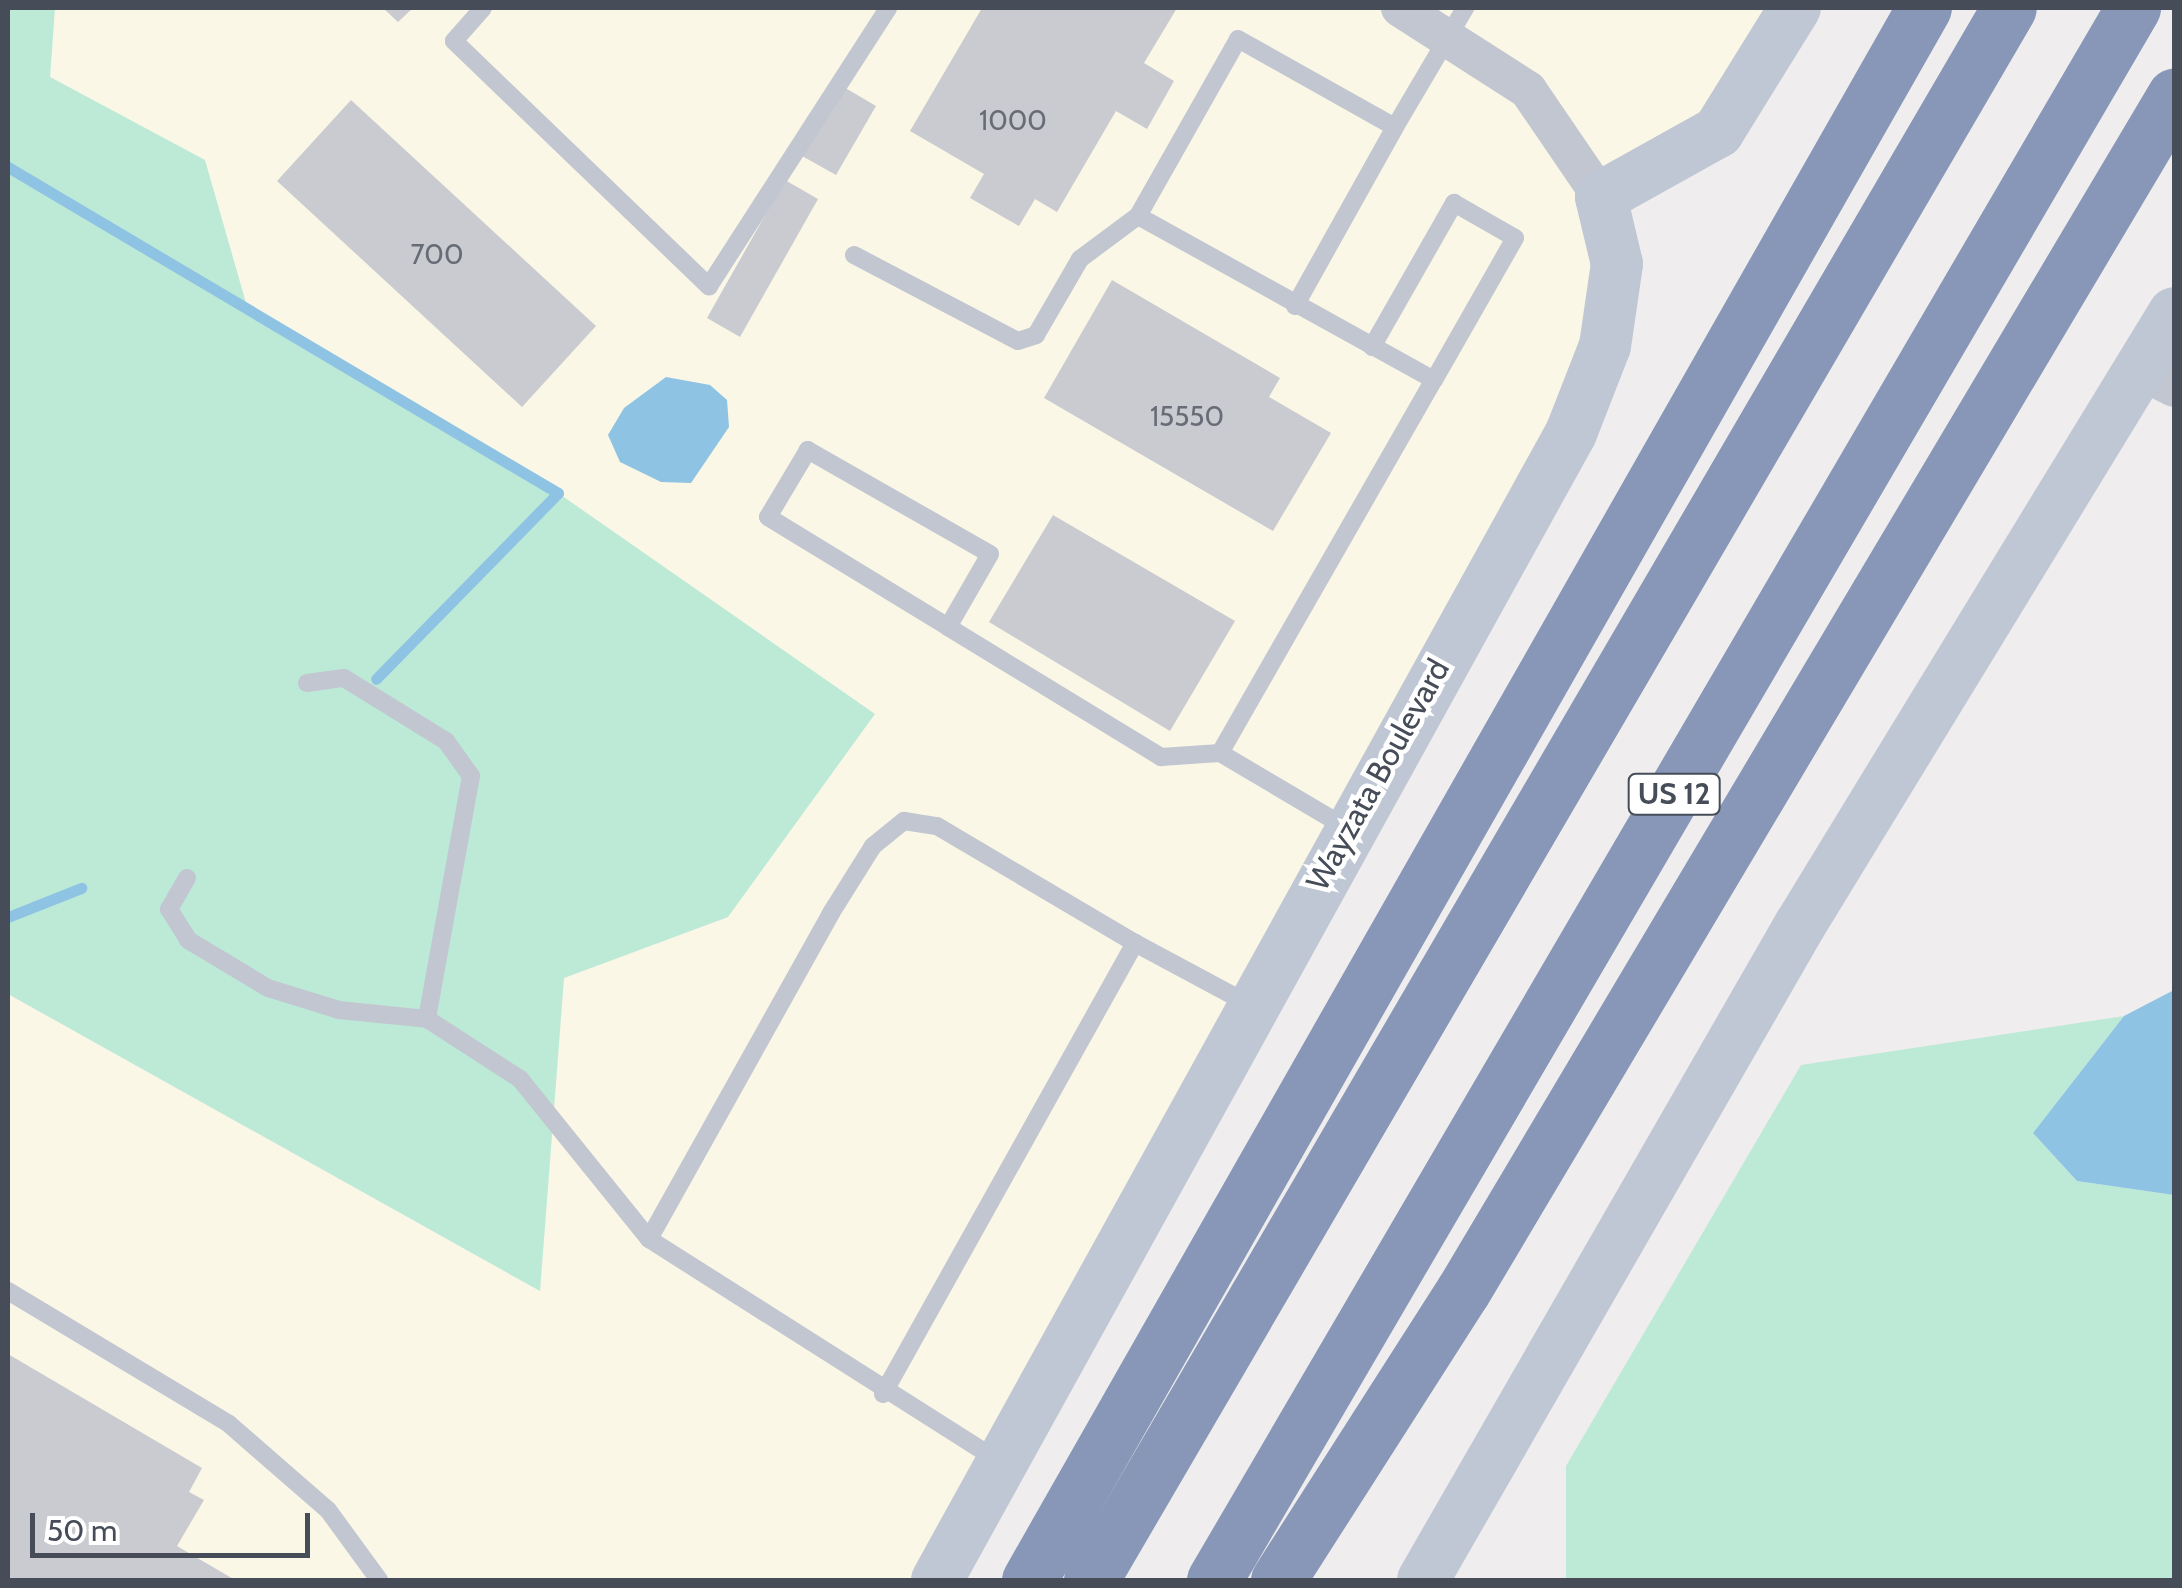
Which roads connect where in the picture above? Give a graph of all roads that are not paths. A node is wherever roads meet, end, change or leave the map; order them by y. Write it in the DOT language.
graph roads {
  1 [pos="483,8"];
  2 [pos="888,8"];
  3 [pos="1400,8"];
  4 [pos="1796,8"];
  5 [pos="1908,8"];
  6 [pos="1924,8"];
  7 [pos="2009,8"];
  8 [pos="2133,8"];
  9 [pos="1456,22"];
  10 [pos="2171,106"];
  11 [pos="1395,127"];
  12 [pos="1601,198"];
  13 [pos="1805,208"];
  14 [pos="1138,216"];
  15 [pos="854,255"];
  16 [pos="1295,306"];
  17 [pos="2174,312"];
  18 [pos="1372,348"];
  19 [pos="2157,379"];
  20 [pos="1434,380"];
  21 [pos="948,627"];
  22 [pos="307,683"];
  23 [pos="1220,753"];
  24 [pos="1348,828"];
  25 [pos="187,878"];
  26 [pos="1135,942"];
  27 [pos="1249,1004"];
  28 [pos="427,1019"];
  29 [pos="649,1239"];
  30 [pos="8,1291"];
  31 [pos="883,1394"];
  32 [pos="1001,1461"];
  33 [pos="379,1580"];
  34 [pos="937,1580"];
  35 [pos="1029,1580"];
  36 [pos="1091,1580"];
  37 [pos="1214,1580"];
  38 [pos="1278,1580"];
  39 [pos="1423,1580"];
  1 -- 2 [label="lane"];
  3 -- 9 [label="street"];
  4 -- 12 [label="street"];
  5 -- 13 [label="highway"];
  6 -- 13 [label="highway"];
  7 -- 36 [label="highway"];
  8 -- 37 [label="highway, US 12"];
  9 -- 11 [label="lane"];
  9 -- 12 [label="street"];
  10 -- 38 [label="highway"];
  11 -- 14 [label="lane"];
  11 -- 16 [label="lane"];
  12 -- 24 [label="street, Wayzata Boulevard"];
  13 -- 35 [label="highway"];
  14 -- 15 [label="lane"];
  14 -- 16 [label="lane"];
  16 -- 18 [label="lane"];
  17 -- 19 [label="street"];
  18 -- 20 [label="lane"];
  18 -- 20 [label="lane"];
  19 -- 39 [label="street"];
  20 -- 23 [label="lane"];
  21 -- 21 [label="lane"];
  21 -- 23 [label="lane"];
  22 -- 28 [label="lane"];
  23 -- 24 [label="lane"];
  24 -- 27 [label="street, Wayzata Boulevard"];
  25 -- 28 [label="lane"];
  26 -- 27 [label="lane"];
  26 -- 29 [label="lane"];
  26 -- 31 [label="lane"];
  27 -- 32 [label="street, Wayzata Boulevard"];
  28 -- 29 [label="lane"];
  29 -- 31 [label="lane"];
  30 -- 33 [label="lane"];
  31 -- 32 [label="lane"];
  32 -- 34 [label="street, Wayzata Boulevard"];
}
